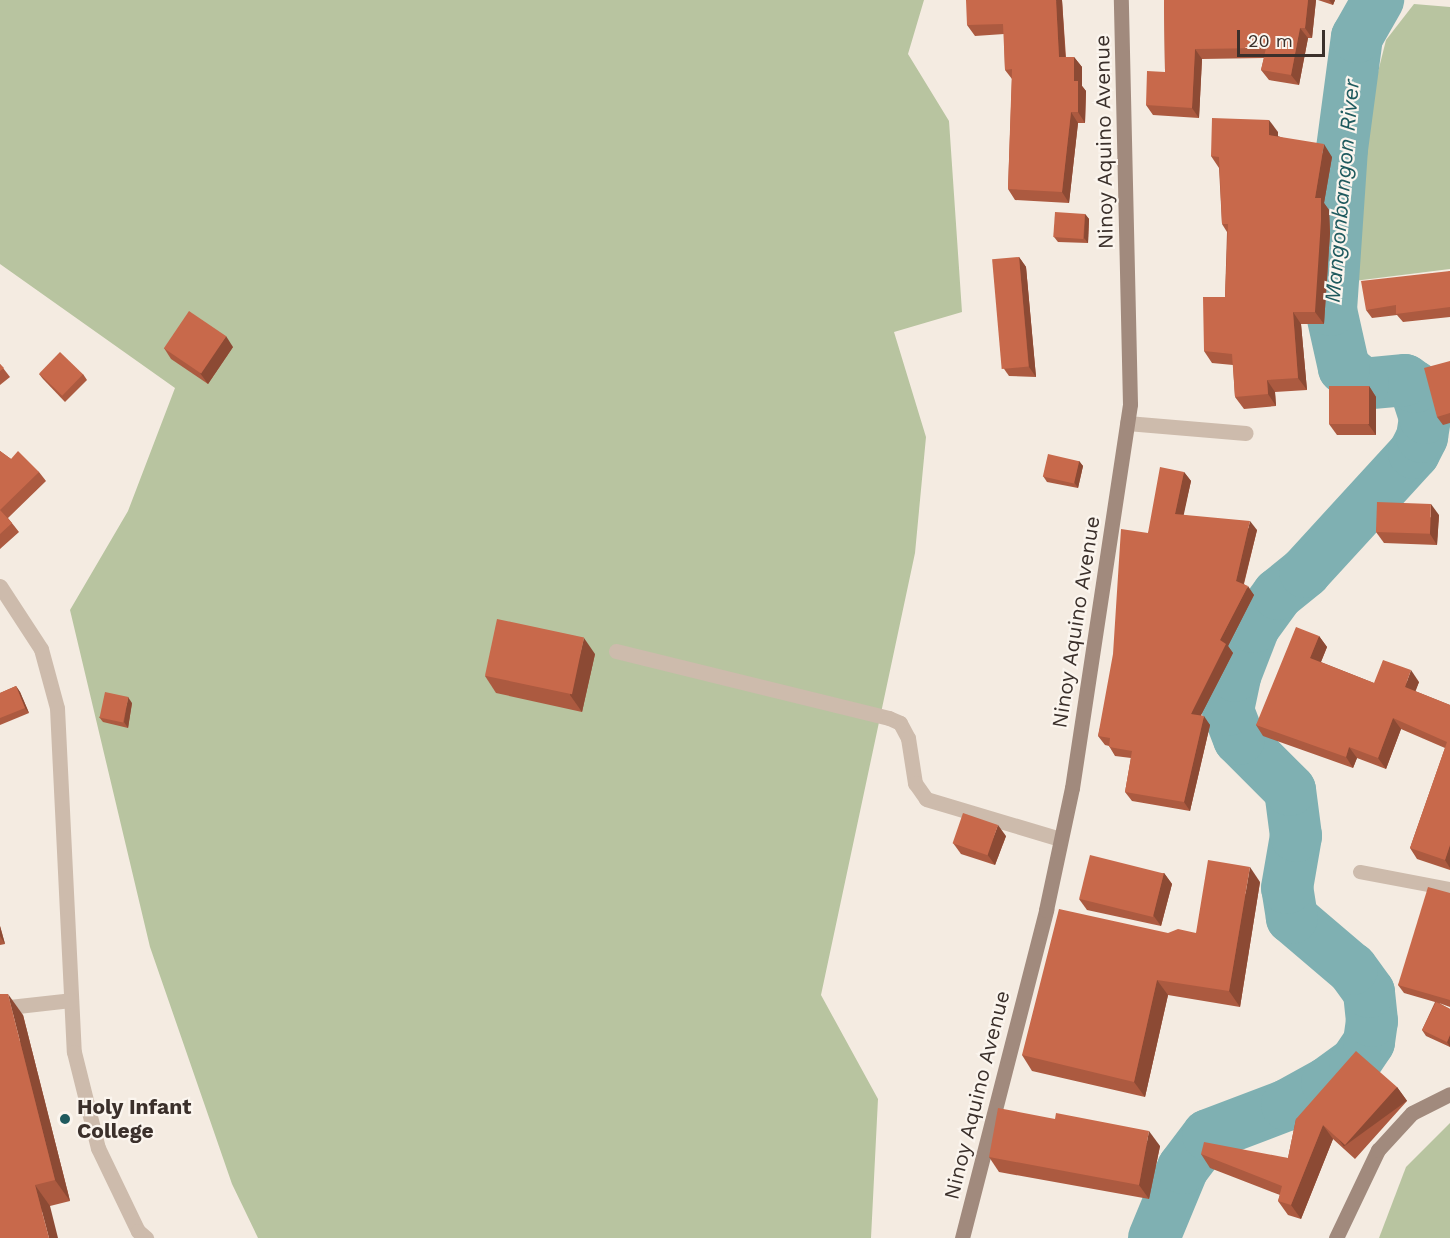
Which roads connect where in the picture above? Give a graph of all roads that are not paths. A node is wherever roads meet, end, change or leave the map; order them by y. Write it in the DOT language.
graph roads {
  1 [pos="1121,0"];
  2 [pos="1127,423"];
  3 [pos="1245,433"];
  4 [pos="0,586"];
  5 [pos="616,651"];
  6 [pos="1060,838"];
  7 [pos="1360,872"];
  8 [pos="1450,889"];
  9 [pos="70,1000"];
  10 [pos="0,1008"];
  11 [pos="1450,1094"];
  12 [pos="146,1238"];
  13 [pos="962,1238"];
  14 [pos="1336,1238"];
  1 -- 2 [label="main road, Ninoy Aquino Avenue"];
  2 -- 3 [label="street"];
  2 -- 6 [label="main road, Ninoy Aquino Avenue"];
  4 -- 9 [label="street"];
  5 -- 6 [label="street"];
  6 -- 13 [label="main road, Ninoy Aquino Avenue"];
  7 -- 8 [label="lane"];
  9 -- 10 [label="street"];
  9 -- 12 [label="street"];
  11 -- 14 [label="main road"];
}
